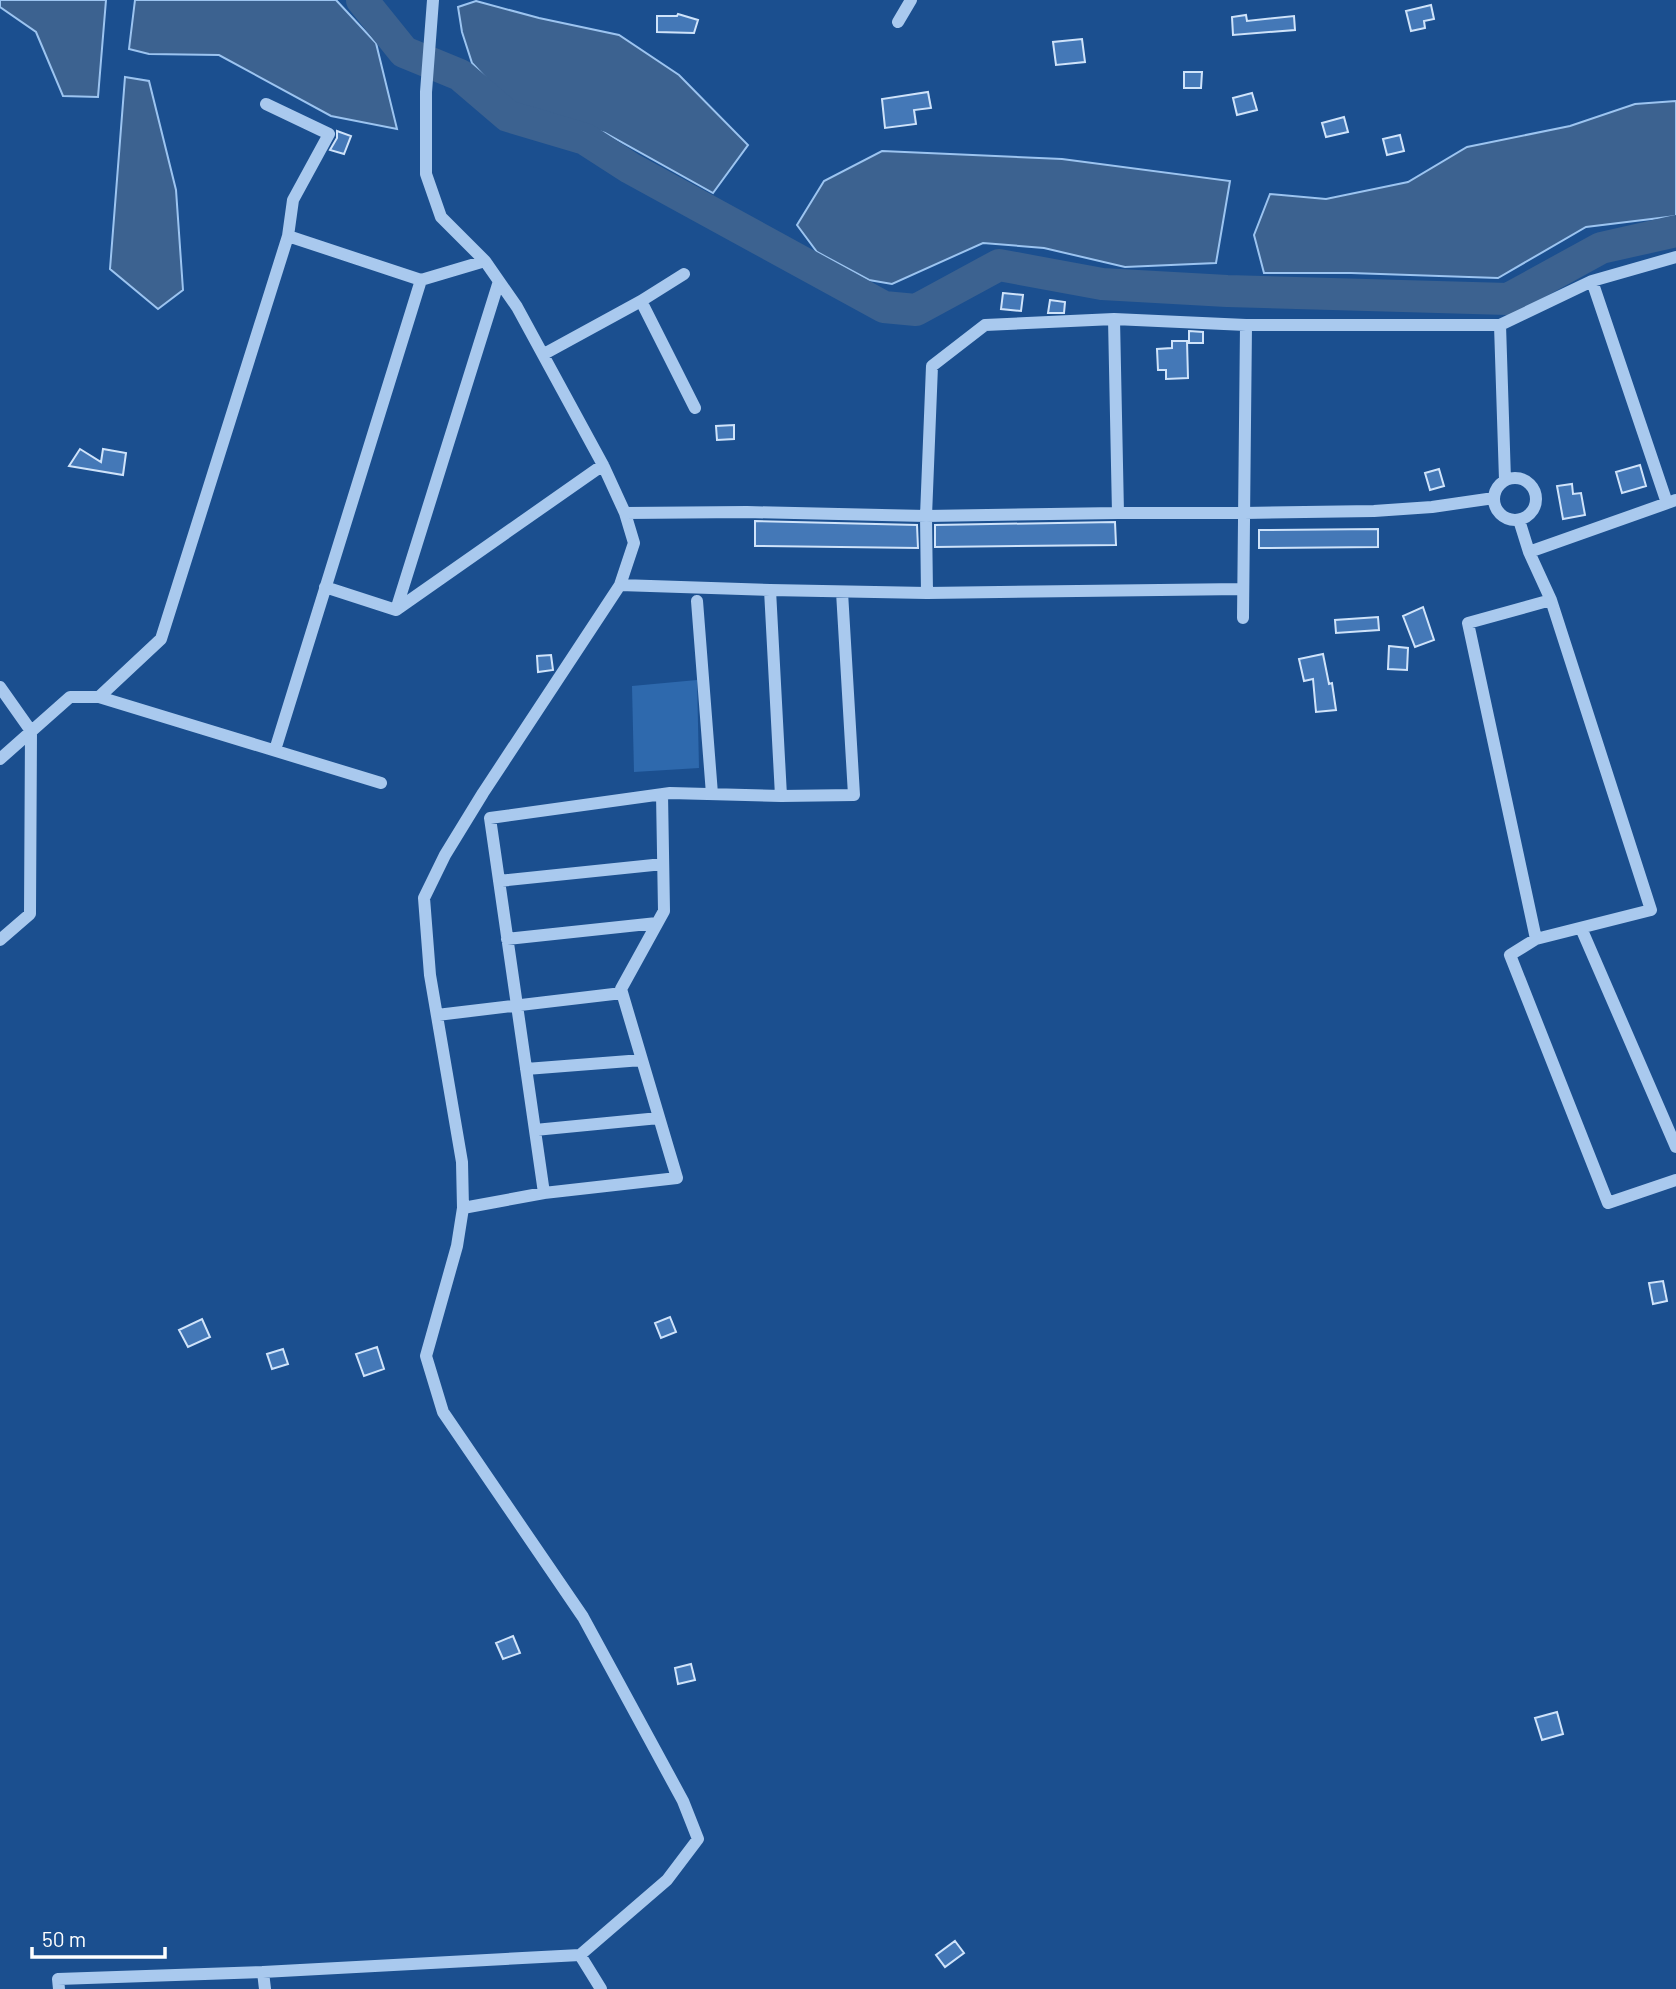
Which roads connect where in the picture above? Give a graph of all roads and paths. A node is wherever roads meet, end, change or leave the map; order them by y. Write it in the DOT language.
graph roads {
  1 [pos="433,0"];
  2 [pos="911,0"];
  3 [pos="898,22"];
  4 [pos="267,104"];
  5 [pos="288,236"];
  6 [pos="1676,257"];
  7 [pos="485,261"];
  8 [pos="684,274"];
  9 [pos="421,280"];
  10 [pos="499,281"];
  11 [pos="1592,281"];
  12 [pos="641,301"];
  13 [pos="1114,319"];
  14 [pos="1500,325"];
  15 [pos="1246,326"];
  16 [pos="544,354"];
  17 [pos="695,408"];
  18 [pos="603,466"];
  19 [pos="1505,480"];
  20 [pos="1494,498"];
  21 [pos="1671,502"];
  22 [pos="625,513"];
  23 [pos="1118,513"];
  24 [pos="1244,513"];
  25 [pos="926,516"];
  26 [pos="1519,520"];
  27 [pos="1529,552"];
  28 [pos="620,585"];
  29 [pos="324,587"];
  30 [pos="1242,589"];
  31 [pos="769,590"];
  32 [pos="842,592"];
  33 [pos="927,593"];
  34 [pos="1551,600"];
  35 [pos="697,601"];
  36 [pos="396,610"];
  37 [pos="1242,618"];
  38 [pos="0,687"];
  39 [pos="99,696"];
  40 [pos="31,731"];
  41 [pos="275,750"];
  42 [pos="0,759"];
  43 [pos="381,783"];
  44 [pos="662,794"];
  45 [pos="712,794"];
  46 [pos="781,796"];
  47 [pos="663,864"];
  48 [pos="499,881"];
  49 [pos="657,923"];
  50 [pos="1581,928"];
  51 [pos="508,939"];
  52 [pos="1536,939"];
  53 [pos="0,940"];
  54 [pos="622,993"];
  55 [pos="517,1004"];
  56 [pos="437,1015"];
  57 [pos="642,1060"];
  58 [pos="526,1069"];
  59 [pos="659,1118"];
  60 [pos="535,1130"];
  61 [pos="1676,1147"];
  62 [pos="1676,1180"];
  63 [pos="544,1193"];
  64 [pos="463,1208"];
  65 [pos="580,1955"];
  66 [pos="263,1972"];
  67 [pos="59,1989"];
  68 [pos="265,1989"];
  69 [pos="601,1989"];
  1 -- 7 [label="street"];
  2 -- 3 [label="street"];
  4 -- 5 [label="street"];
  5 -- 9 [label="street"];
  5 -- 39 [label="street"];
  6 -- 11 [label="street"];
  7 -- 9 [label="street"];
  7 -- 10 [label="street"];
  8 -- 12 [label="street"];
  9 -- 29 [label="street"];
  10 -- 16 [label="street"];
  10 -- 36 [label="street"];
  11 -- 14 [label="street"];
  11 -- 21 [label="street"];
  12 -- 16 [label="street"];
  12 -- 17 [label="street"];
  13 -- 15 [label="street"];
  13 -- 23 [label="street"];
  13 -- 25 [label="street"];
  14 -- 15 [label="street"];
  14 -- 19 [label="street"];
  15 -- 24 [label="street"];
  16 -- 18 [label="street"];
  18 -- 22 [label="street"];
  18 -- 36 [label="street"];
  19 -- 20 [label="street"];
  19 -- 26 [label="street"];
  20 -- 24 [label="street"];
  20 -- 26 [label="street"];
  21 -- 27 [label="street"];
  22 -- 25 [label="street"];
  22 -- 28 [label="street"];
  23 -- 24 [label="street"];
  23 -- 25 [label="street"];
  24 -- 30 [label="street"];
  25 -- 33 [label="street"];
  26 -- 27 [label="street"];
  27 -- 34 [label="street"];
  28 -- 31 [label="street"];
  28 -- 56 [label="street"];
  29 -- 36 [label="street"];
  29 -- 41 [label="street"];
  30 -- 33 [label="street"];
  30 -- 37 [label="street"];
  31 -- 32 [label="street"];
  31 -- 46 [label="street"];
  32 -- 33 [label="street"];
  32 -- 46 [label="street"];
  34 -- 50 [label="street"];
  34 -- 52 [label="street"];
  35 -- 45 [label="street"];
  38 -- 40 [label="street"];
  39 -- 40 [label="street"];
  39 -- 41 [label="street"];
  40 -- 42 [label="street"];
  40 -- 53 [label="street"];
  41 -- 43 [label="street"];
  44 -- 45 [label="street"];
  44 -- 47 [label="street"];
  44 -- 48 [label="street"];
  45 -- 46 [label="street"];
  47 -- 48 [label="street"];
  47 -- 49 [label="street"];
  48 -- 51 [label="street"];
  49 -- 51 [label="street"];
  49 -- 54 [label="street"];
  50 -- 52 [label="street"];
  50 -- 61 [label="street"];
  51 -- 55 [label="street"];
  52 -- 62 [label="street"];
  54 -- 55 [label="street"];
  54 -- 57 [label="street"];
  55 -- 56 [label="street"];
  55 -- 58 [label="street"];
  56 -- 64 [label="street"];
  57 -- 58 [label="street"];
  57 -- 59 [label="street"];
  58 -- 60 [label="street"];
  59 -- 60 [label="street"];
  59 -- 63 [label="street"];
  60 -- 63 [label="street"];
  63 -- 64 [label="street"];
  64 -- 65 [label="street"];
  65 -- 66 [label="street"];
  65 -- 69 [label="street"];
  66 -- 67 [label="street"];
  66 -- 68 [label="street"];
}
